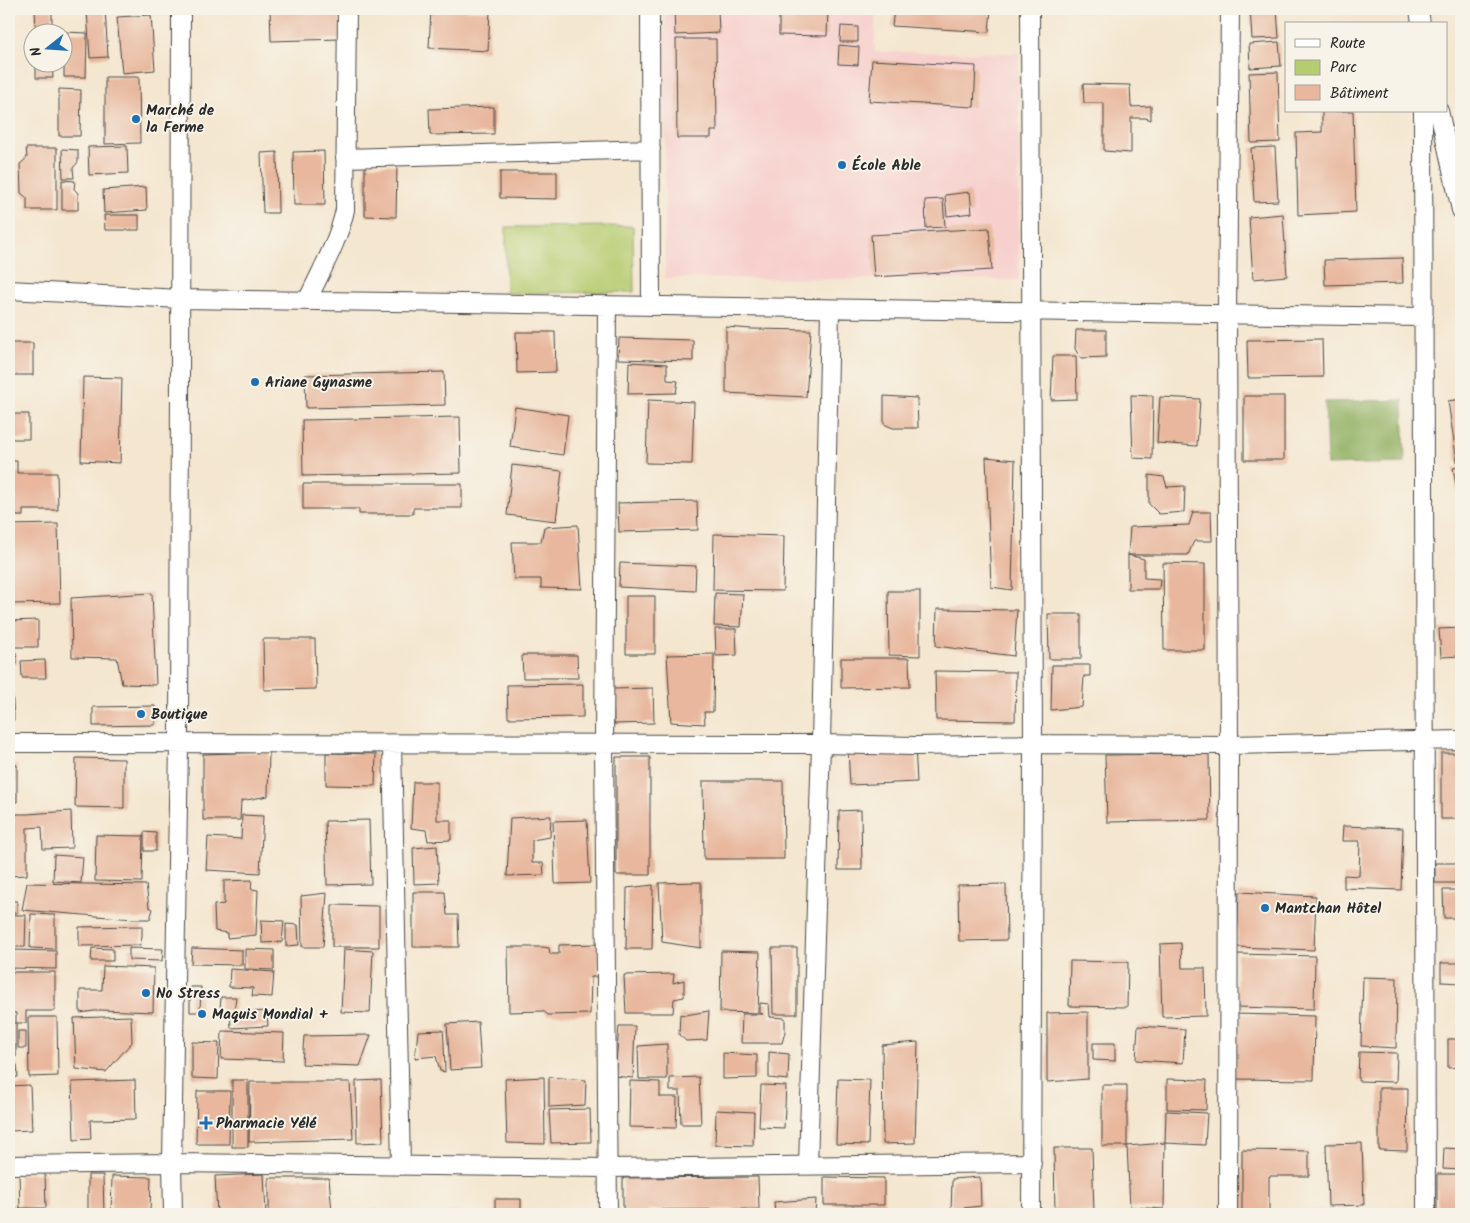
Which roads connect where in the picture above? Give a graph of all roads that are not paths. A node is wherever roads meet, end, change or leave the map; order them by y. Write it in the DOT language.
graph roads {
  1 [pos="181,9"];
  2 [pos="347,9"];
  3 [pos="650,9"];
  4 [pos="1030,9"];
  5 [pos="1230,9"];
  6 [pos="1419,9"];
  7 [pos="1421,22"];
  8 [pos="1424,112"];
  9 [pos="1439,112"];
  10 [pos="650,148"];
  11 [pos="345,158"];
  12 [pos="1461,210"];
  13 [pos="9,290"];
  14 [pos="180,299"];
  15 [pos="306,301"];
  16 [pos="607,305"];
  17 [pos="651,306"];
  18 [pos="830,309"];
  19 [pos="1032,312"];
  20 [pos="1227,314"];
  21 [pos="1424,318"];
  22 [pos="1461,740"];
  23 [pos="1425,741"];
  24 [pos="9,744"];
  25 [pos="179,744"];
  26 [pos="392,744"];
  27 [pos="604,744"];
  28 [pos="821,744"];
  29 [pos="1033,744"];
  30 [pos="1229,745"];
  31 [pos="172,1163"];
  32 [pos="1032,1163"];
  33 [pos="9,1165"];
  34 [pos="808,1165"];
  35 [pos="401,1166"];
  36 [pos="607,1168"];
  37 [pos="173,1214"];
  38 [pos="608,1214"];
  39 [pos="1031,1214"];
  40 [pos="1228,1214"];
  41 [pos="1426,1214"];
  1 -- 14 [label="street"];
  2 -- 11 [label="street"];
  3 -- 10 [label="street"];
  4 -- 19 [label="street"];
  5 -- 20 [label="street"];
  6 -- 7 [label="street"];
  8 -- 21 [label="street"];
  9 -- 12 [label="street"];
  10 -- 11 [label="street"];
  10 -- 17 [label="street"];
  11 -- 15 [label="street"];
  13 -- 14 [label="street"];
  14 -- 15 [label="street"];
  14 -- 25 [label="street"];
  15 -- 16 [label="street"];
  16 -- 17 [label="street"];
  16 -- 27 [label="street"];
  17 -- 18 [label="street"];
  18 -- 19 [label="street"];
  18 -- 28 [label="street"];
  19 -- 20 [label="street"];
  19 -- 29 [label="street"];
  20 -- 21 [label="street"];
  20 -- 30 [label="street"];
  21 -- 23 [label="street"];
  22 -- 23 [label="street"];
  23 -- 30 [label="street"];
  23 -- 41 [label="street"];
  24 -- 25 [label="street"];
  25 -- 26 [label="street"];
  25 -- 31 [label="street"];
  26 -- 27 [label="street"];
  26 -- 35 [label="street"];
  27 -- 28 [label="street"];
  27 -- 36 [label="street"];
  28 -- 29 [label="street"];
  28 -- 34 [label="street"];
  29 -- 30 [label="street"];
  29 -- 32 [label="street"];
  30 -- 40 [label="street"];
  31 -- 33 [label="street"];
  31 -- 35 [label="street"];
  31 -- 37 [label="street"];
  32 -- 34 [label="street"];
  32 -- 39 [label="street"];
  34 -- 36 [label="street"];
  35 -- 36 [label="street"];
  36 -- 38 [label="street"];
}
